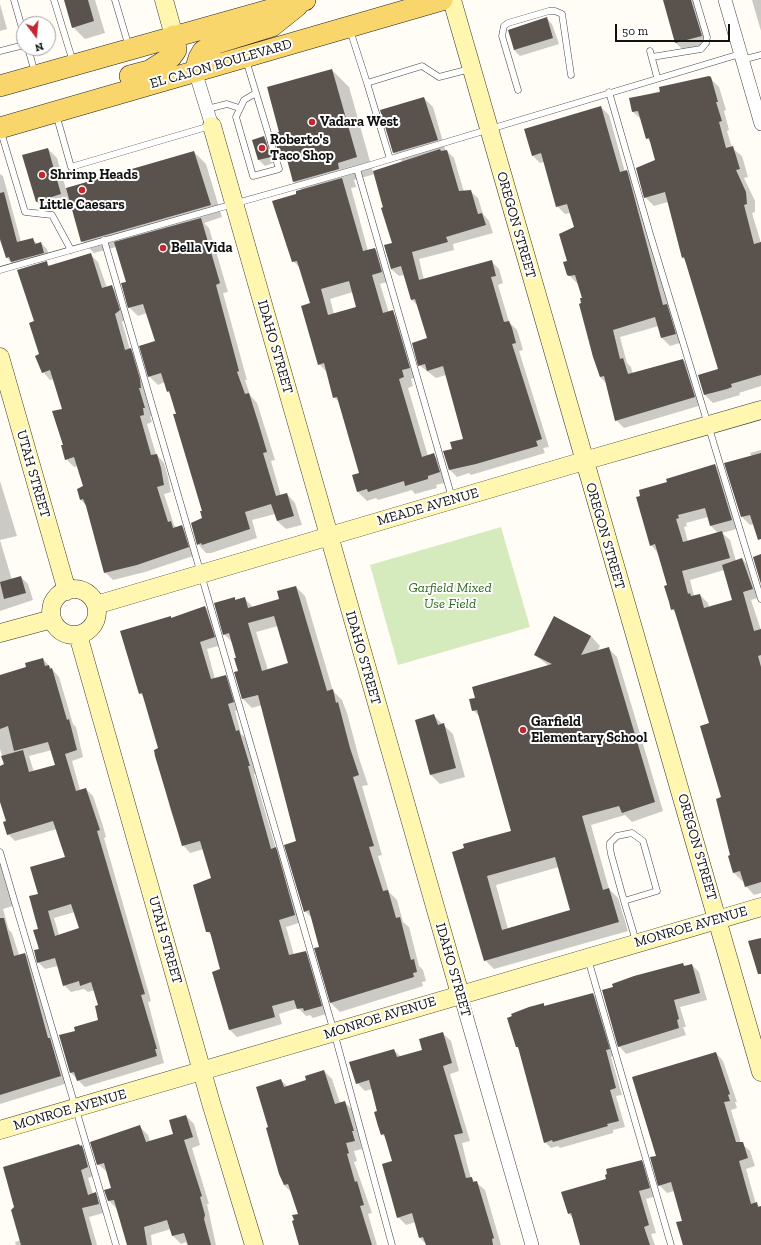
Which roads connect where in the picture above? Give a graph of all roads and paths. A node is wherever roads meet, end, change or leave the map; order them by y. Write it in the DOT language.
graph roads {
  1 [pos="14,0"];
  2 [pos="54,0"];
  3 [pos="115,0"];
  4 [pos="164,0"];
  5 [pos="304,0"];
  6 [pos="442,0"];
  7 [pos="452,0"];
  8 [pos="696,0"];
  9 [pos="724,0"];
  10 [pos="19,16"];
  11 [pos="349,26"];
  12 [pos="174,36"];
  13 [pos="16,47"];
  14 [pos="129,49"];
  15 [pos="0,51"];
  16 [pos="761,55"];
  17 [pos="30,56"];
  18 [pos="245,57"];
  19 [pos="741,57"];
  20 [pos="74,65"];
  21 [pos="471,68"];
  22 [pos="195,71"];
  23 [pos="571,74"];
  24 [pos="36,76"];
  25 [pos="657,77"];
  26 [pos="367,83"];
  27 [pos="0,86"];
  28 [pos="518,90"];
  29 [pos="609,92"];
  30 [pos="256,93"];
  31 [pos="81,104"];
  32 [pos="239,108"];
  33 [pos="759,110"];
  34 [pos="55,112"];
  35 [pos="209,117"];
  36 [pos="761,124"];
  37 [pos="0,128"];
  38 [pos="489,129"];
  39 [pos="390,159"];
  40 [pos="357,169"];
  41 [pos="234,203"];
  42 [pos="104,240"];
  43 [pos="71,250"];
  44 [pos="0,270"];
  45 [pos="0,357"];
  46 [pos="761,410"];
  47 [pos="709,425"];
  48 [pos="584,461"];
  49 [pos="453,499"];
  50 [pos="328,536"];
  51 [pos="201,574"];
  52 [pos="67,590"];
  53 [pos="761,599"];
  54 [pos="96,605"];
  55 [pos="52,619"];
  56 [pos="0,633"];
  57 [pos="78,635"];
  58 [pos="0,852"];
  59 [pos="624,901"];
  60 [pos="761,907"];
  61 [pos="718,919"];
  62 [pos="637,943"];
  63 [pos="587,957"];
  64 [pos="460,994"];
  65 [pos="334,1032"];
  66 [pos="202,1070"];
  67 [pos="761,1072"];
  68 [pos="76,1108"];
  69 [pos="0,1130"];
  70 [pos="116,1245"];
  71 [pos="254,1245"];
  72 [pos="392,1245"];
  73 [pos="532,1245"];
  74 [pos="671,1245"];
  1 -- 10 [label="lane"];
  2 -- 20 [label="lane"];
  3 -- 14 [label="lane"];
  4 -- 12 [label="street"];
  5 -- 12 [label="main road"];
  5 -- 22 [label="main road"];
  6 -- 11 [label="main road, EL CAJON BOULEVARD"];
  7 -- 21 [label="street, OREGON STREET"];
  8 -- 25 [label="lane"];
  9 -- 19 [label="street"];
  11 -- 18 [label="main road, EL CAJON BOULEVARD"];
  11 -- 26 [label="lane"];
  12 -- 14 [label="main road"];
  12 -- 31 [label="main road"];
  13 -- 15 [label="lane"];
  14 -- 20 [label="main road"];
  16 -- 19 [label="lane"];
  17 -- 24 [label="lane"];
  18 -- 22 [label="main road, EL CAJON BOULEVARD"];
  18 -- 30 [label="lane"];
  19 -- 25 [label="lane"];
  19 -- 33 [label="street"];
  20 -- 24 [label="main road"];
  21 -- 26 [label="lane"];
  21 -- 38 [label="street, OREGON STREET"];
  22 -- 31 [label="main road, EL CAJON BOULEVARD"];
  22 -- 35 [label="street, IDAHO STREET"];
  23 -- 28 [label="lane"];
  24 -- 27 [label="main road"];
  25 -- 29 [label="lane"];
  26 -- 39 [label="lane"];
  29 -- 38 [label="lane"];
  29 -- 47 [label="lane"];
  30 -- 32 [label="lane"];
  30 -- 32 [label="lane"];
  31 -- 34 [label="main road, EL CAJON BOULEVARD"];
  32 -- 35 [label="lane"];
  33 -- 36 [label="street"];
  34 -- 35 [label="lane"];
  34 -- 37 [label="main road, EL CAJON BOULEVARD"];
  35 -- 41 [label="street, IDAHO STREET"];
  37 -- 43 [label="lane"];
  38 -- 39 [label="lane"];
  38 -- 48 [label="street, OREGON STREET"];
  39 -- 40 [label="lane"];
  40 -- 41 [label="lane"];
  40 -- 49 [label="lane"];
  41 -- 42 [label="lane"];
  41 -- 50 [label="street, IDAHO STREET"];
  42 -- 43 [label="lane"];
  42 -- 51 [label="lane"];
  43 -- 44 [label="lane"];
  45 -- 52 [label="street, UTAH STREET"];
  46 -- 47 [label="street, MEADE AVENUE"];
  47 -- 48 [label="street, MEADE AVENUE"];
  47 -- 53 [label="lane"];
  48 -- 49 [label="street, MEADE AVENUE"];
  48 -- 61 [label="street, OREGON STREET"];
  49 -- 50 [label="street, MEADE AVENUE"];
  50 -- 51 [label="street, MEADE AVENUE"];
  50 -- 64 [label="street, IDAHO STREET"];
  51 -- 54 [label="street, MEADE AVENUE"];
  51 -- 65 [label="lane"];
  52 -- 54 [label="street"];
  52 -- 55 [label="street"];
  54 -- 57 [label="street"];
  55 -- 56 [label="street"];
  55 -- 57 [label="street"];
  57 -- 66 [label="street, UTAH STREET"];
  58 -- 68 [label="lane"];
  59 -- 59 [label="lane"];
  59 -- 62 [label="lane"];
  60 -- 61 [label="street, MONROE AVENUE"];
  61 -- 62 [label="street, MONROE AVENUE"];
  61 -- 67 [label="street, OREGON STREET"];
  62 -- 63 [label="street, MONROE AVENUE"];
  63 -- 64 [label="street, MONROE AVENUE"];
  63 -- 74 [label="lane"];
  64 -- 65 [label="street, MONROE AVENUE"];
  64 -- 73 [label="street, IDAHO STREET"];
  65 -- 66 [label="street, MONROE AVENUE"];
  65 -- 72 [label="lane"];
  66 -- 68 [label="street, MONROE AVENUE"];
  66 -- 71 [label="street, UTAH STREET"];
  68 -- 69 [label="street, MONROE AVENUE"];
  68 -- 70 [label="lane"];
}
